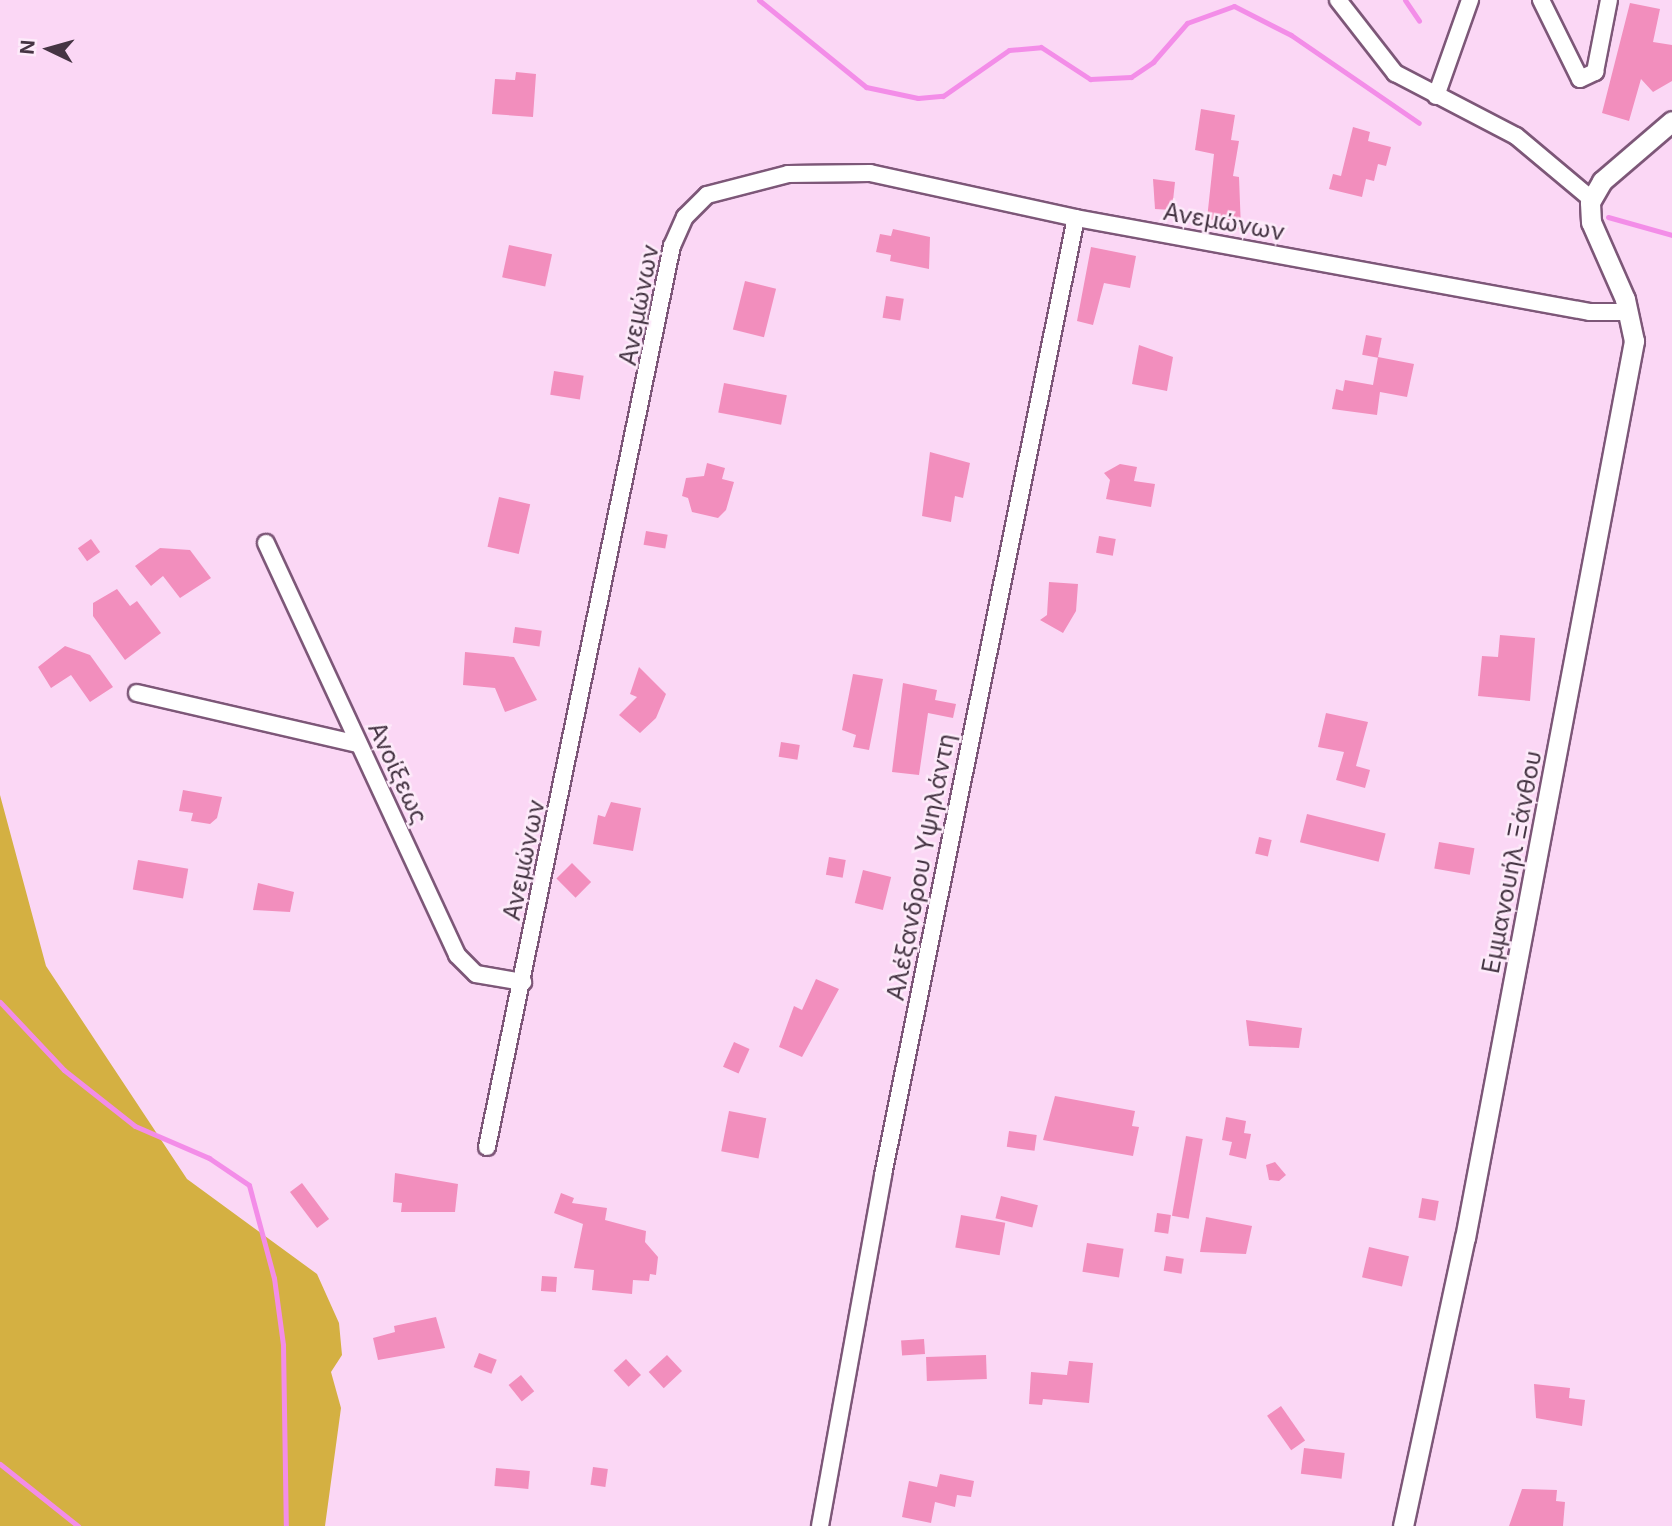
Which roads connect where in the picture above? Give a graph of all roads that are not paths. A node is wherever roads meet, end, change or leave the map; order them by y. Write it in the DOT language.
graph roads {
  1 [pos="1338,0"];
  2 [pos="1470,0"];
  3 [pos="1541,0"];
  4 [pos="1609,0"];
  5 [pos="1436,96"];
  6 [pos="1672,121"];
  7 [pos="1590,205"];
  8 [pos="1076,218"];
  9 [pos="1629,312"];
  10 [pos="266,543"];
  11 [pos="137,693"];
  12 [pos="358,744"];
  13 [pos="523,982"];
  14 [pos="487,1147"];
  15 [pos="820,1526"];
  16 [pos="1403,1526"];
  1 -- 5 [label="street"];
  2 -- 5 [label="street"];
  3 -- 4 [label="street"];
  5 -- 7 [label="street"];
  6 -- 7 [label="street"];
  7 -- 9 [label="street, Εμμανουήλ Ξάνθου"];
  8 -- 9 [label="street, Ανεμώνων"];
  8 -- 13 [label="street, Ανεμώνων"];
  8 -- 15 [label="street, Αλέξανδρου Υψηλάντη"];
  9 -- 16 [label="street, Εμμανουήλ Ξάνθου"];
  10 -- 12 [label="street, Ανοίξεως"];
  11 -- 12 [label="street"];
  12 -- 13 [label="street, Ανοίξεως"];
  13 -- 14 [label="street, Ανεμώνων"];
}
